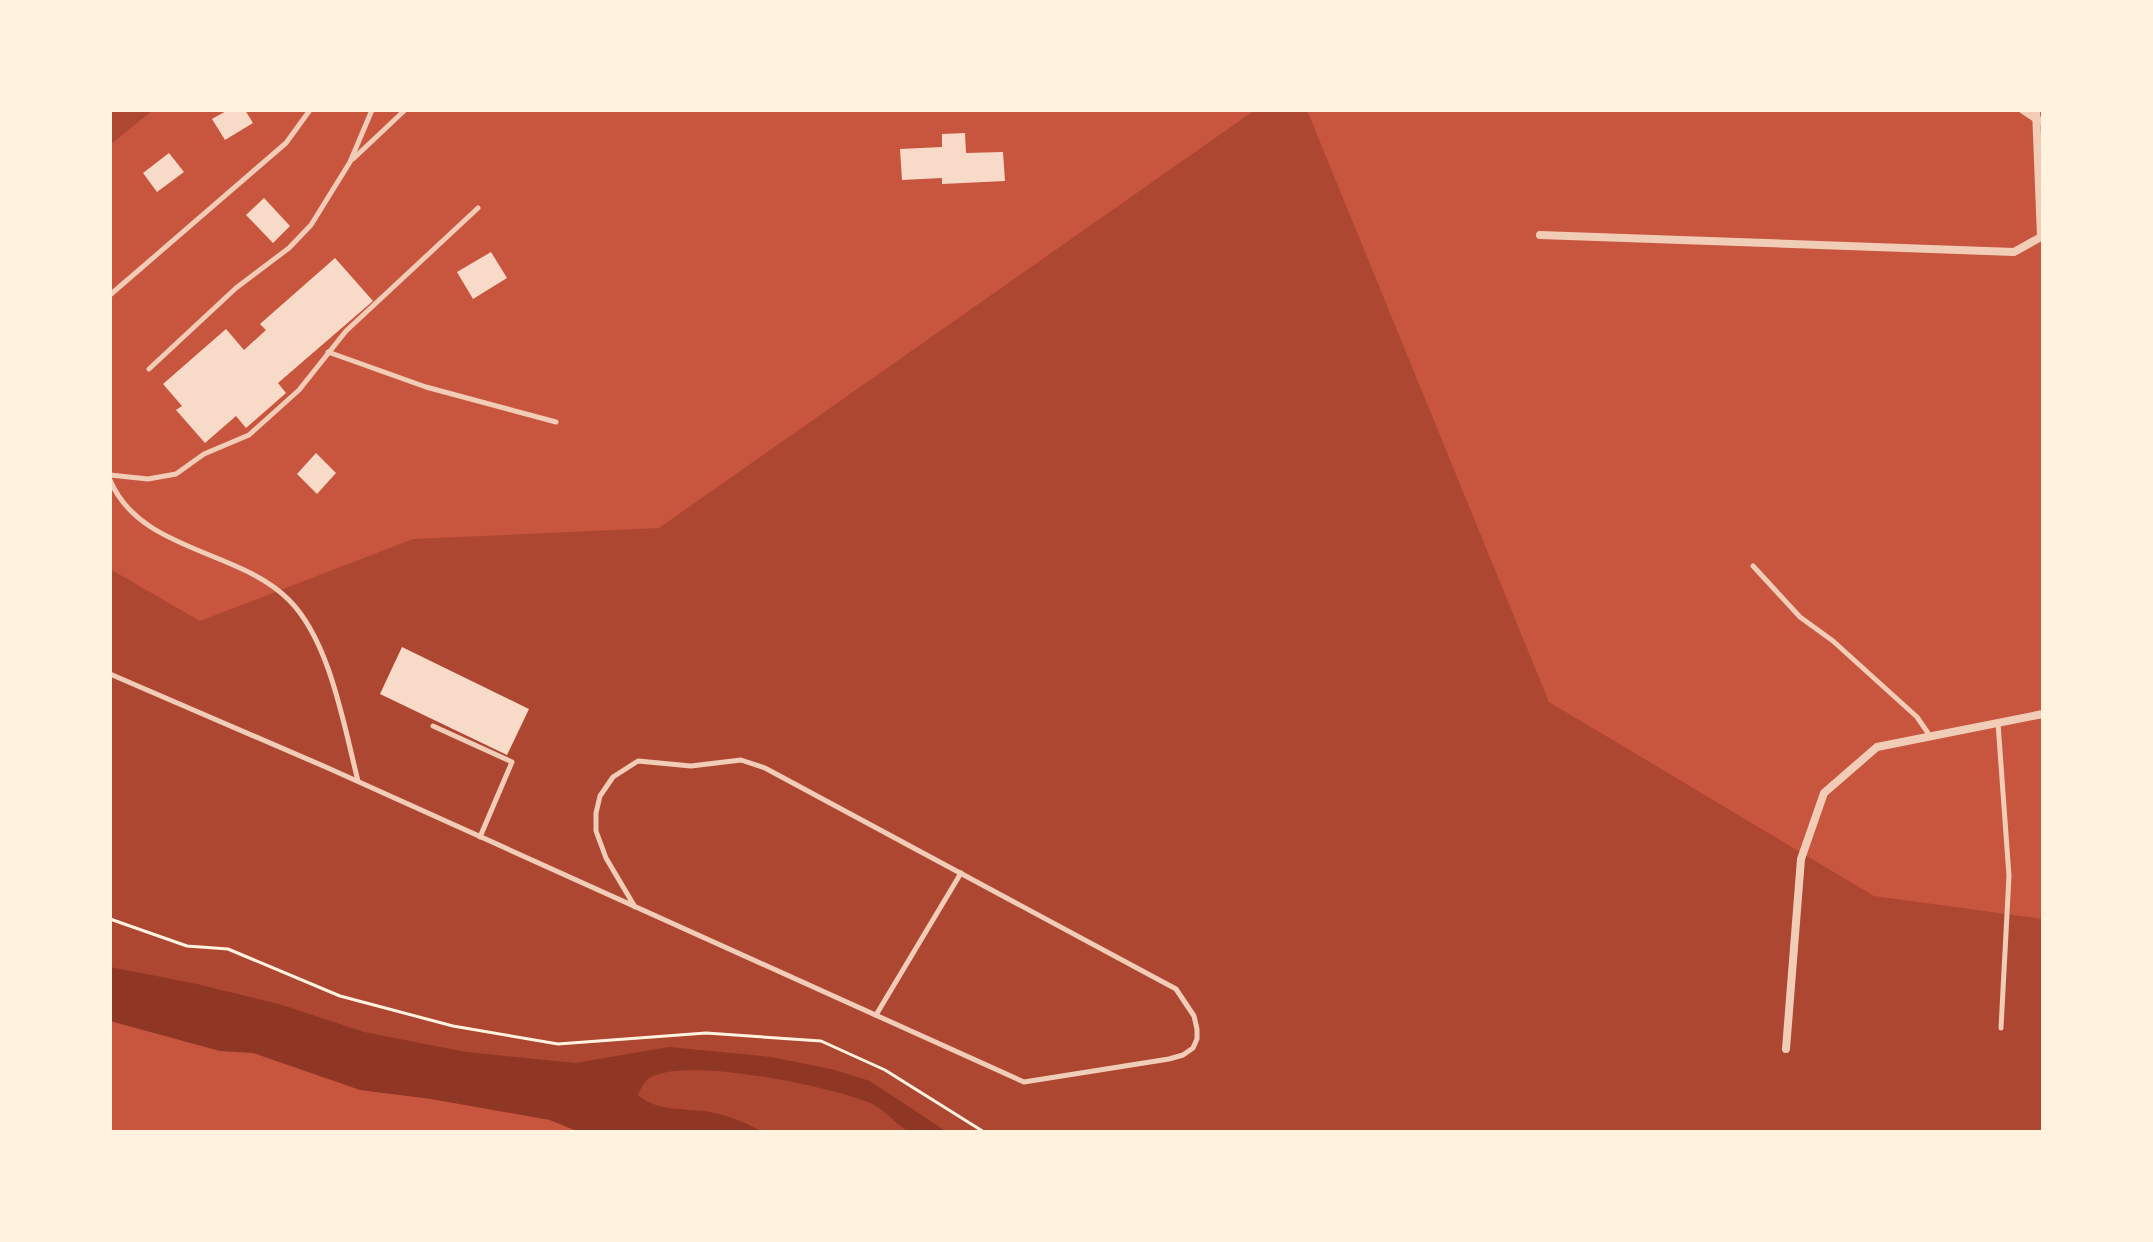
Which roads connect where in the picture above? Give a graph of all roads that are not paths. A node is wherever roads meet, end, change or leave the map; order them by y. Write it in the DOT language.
graph roads {
  1 [pos="310,110"];
  2 [pos="372,110"];
  3 [pos="405,110"];
  4 [pos="2023,110"];
  5 [pos="2038,117"];
  6 [pos="350,162"];
  7 [pos="478,208"];
  8 [pos="1540,235"];
  9 [pos="110,295"];
  10 [pos="328,352"];
  11 [pos="149,369"];
  12 [pos="556,422"];
  13 [pos="110,478"];
  14 [pos="1753,566"];
  15 [pos="110,674"];
  16 [pos="2043,714"];
  17 [pos="1998,723"];
  18 [pos="433,726"];
  19 [pos="1931,737"];
  20 [pos="358,781"];
  21 [pos="480,837"];
  22 [pos="961,873"];
  23 [pos="635,907"];
  24 [pos="876,1015"];
  25 [pos="2001,1028"];
  26 [pos="1786,1049"];
  1 -- 9 [label="lane"];
  2 -- 6 [label="lane"];
  3 -- 6 [label="lane"];
  4 -- 5 [label="street"];
  5 -- 8 [label="street"];
  6 -- 11 [label="lane"];
  7 -- 10 [label="lane"];
  10 -- 12 [label="lane"];
  10 -- 13 [label="lane"];
  13 -- 20 [label="lane"];
  14 -- 19 [label="lane"];
  15 -- 20 [label="lane"];
  16 -- 17 [label="street"];
  17 -- 19 [label="street"];
  17 -- 25 [label="lane"];
  18 -- 21 [label="lane"];
  19 -- 26 [label="street"];
  20 -- 21 [label="lane"];
  21 -- 23 [label="lane"];
  22 -- 23 [label="lane"];
  22 -- 24 [label="lane"];
  22 -- 24 [label="lane"];
  23 -- 24 [label="lane"];
}
